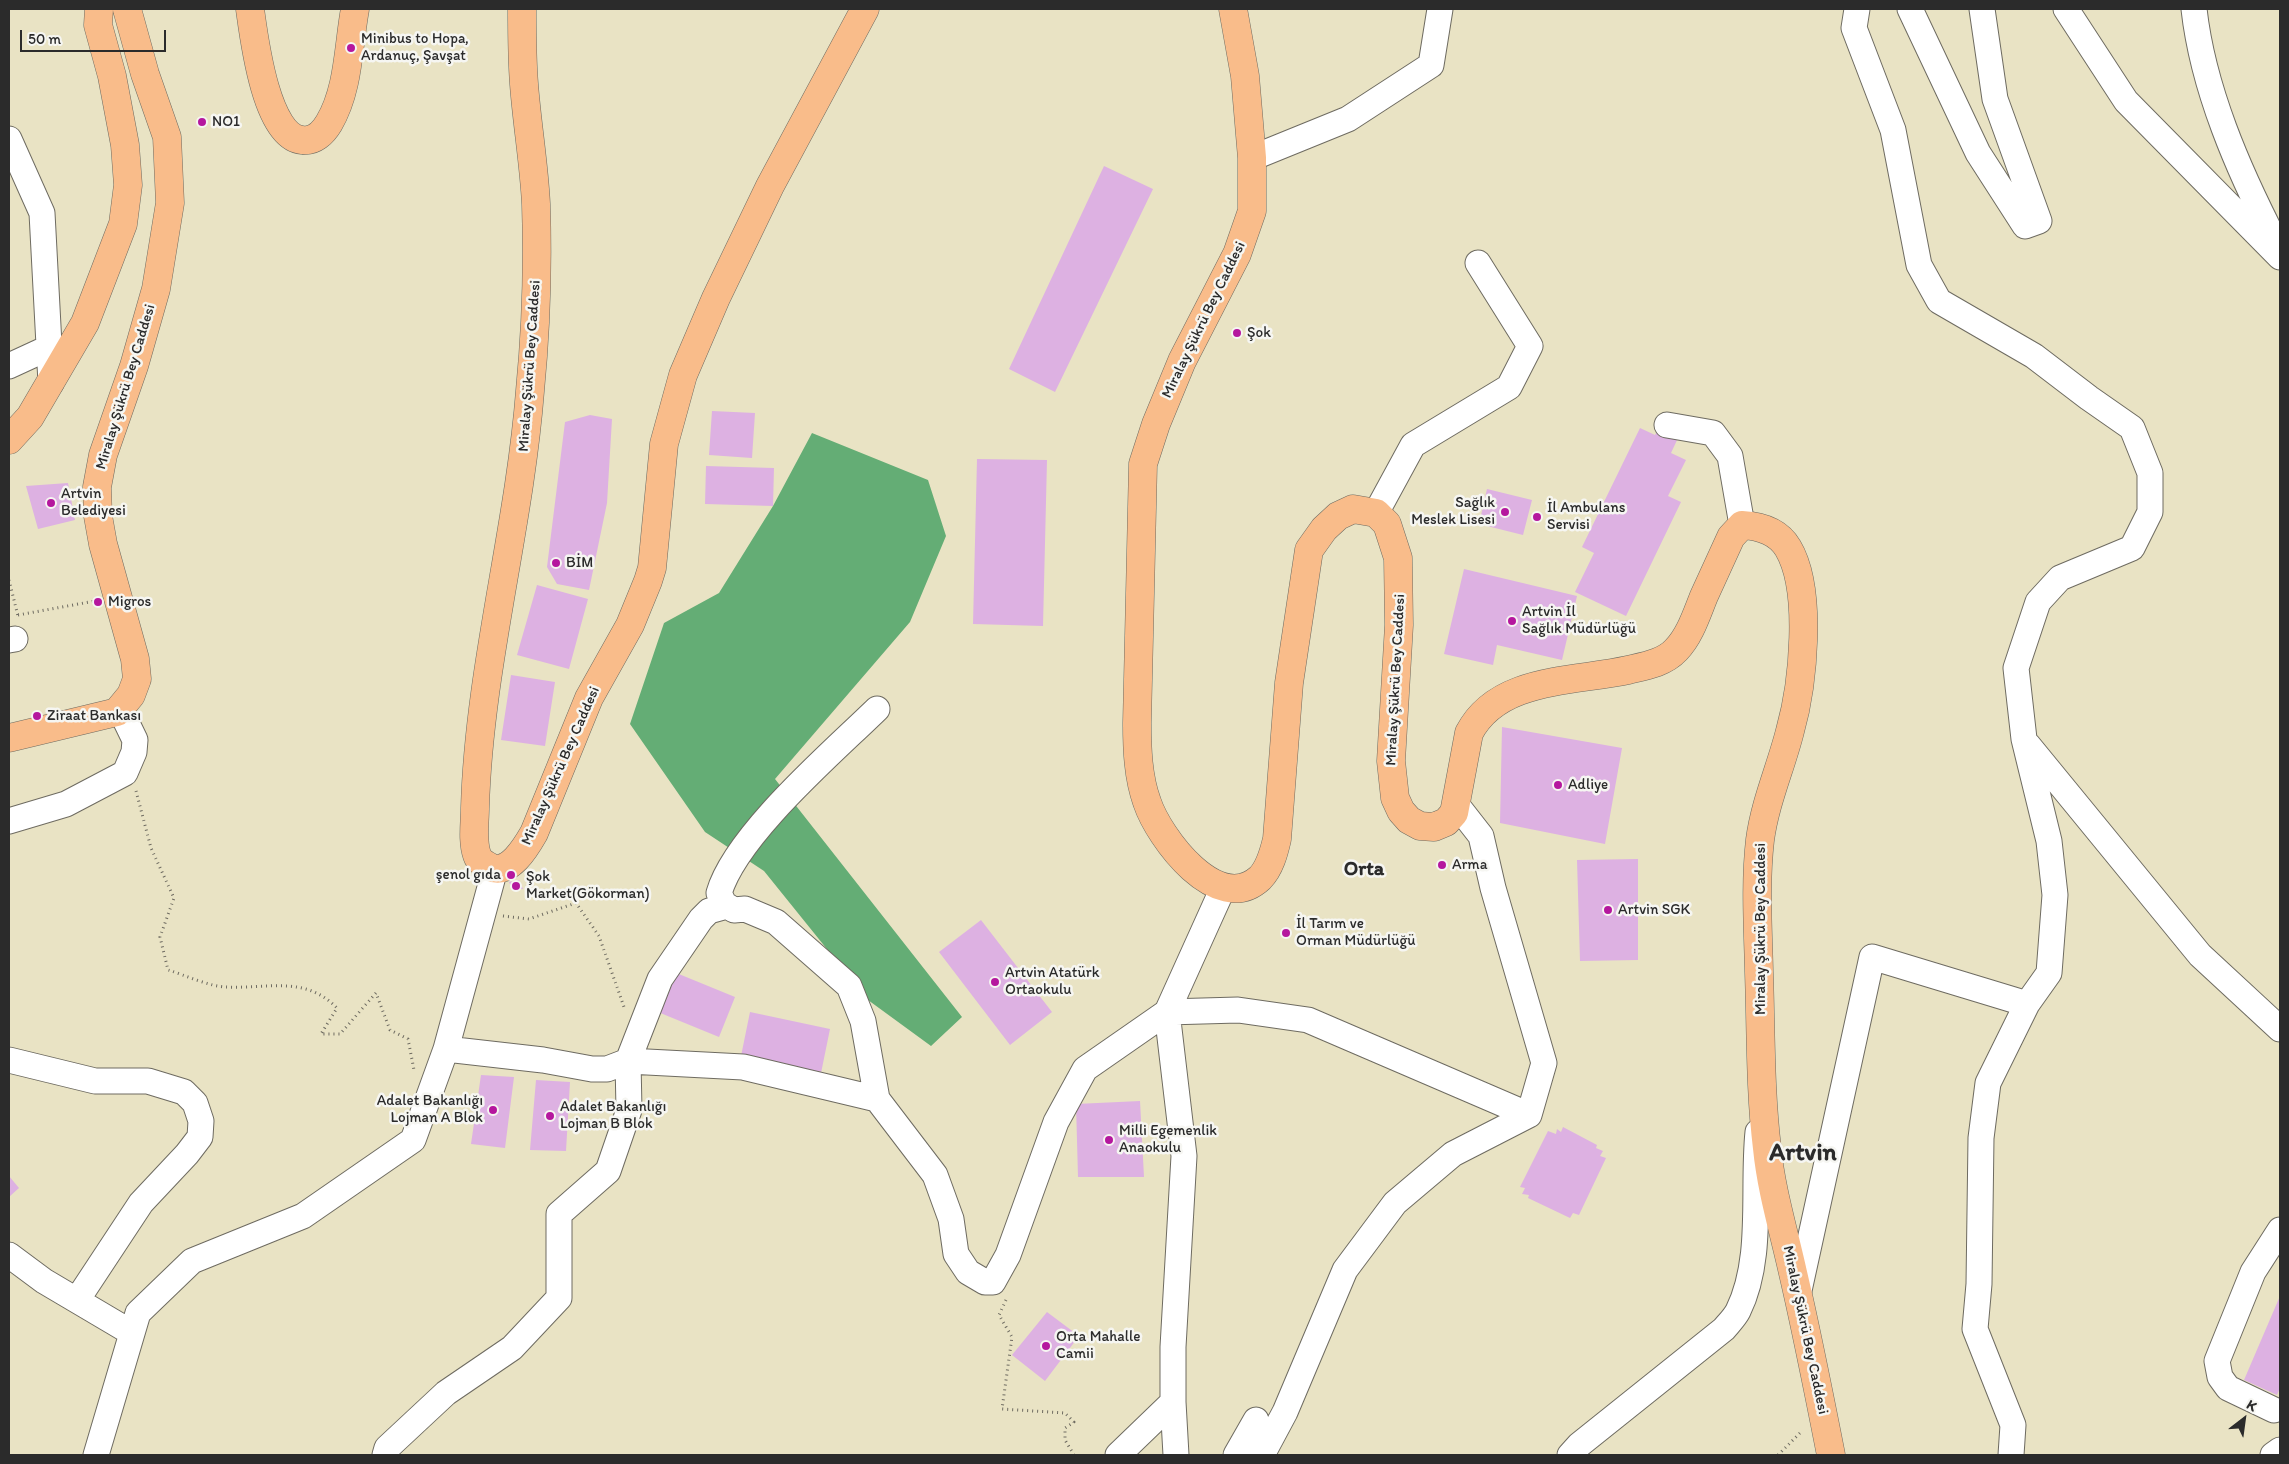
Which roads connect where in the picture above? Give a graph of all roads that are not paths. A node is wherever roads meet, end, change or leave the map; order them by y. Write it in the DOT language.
graph roads {
  1 [pos="99,9"];
  2 [pos="127,9"];
  3 [pos="250,9"];
  4 [pos="355,9"];
  5 [pos="522,9"];
  6 [pos="865,9"];
  7 [pos="1233,9"];
  8 [pos="1440,9"];
  9 [pos="1856,9"];
  10 [pos="1910,9"];
  11 [pos="1982,9"];
  12 [pos="2066,9"];
  13 [pos="2194,9"];
  14 [pos="9,139"];
  15 [pos="1252,158"];
  16 [pos="2280,252"];
  17 [pos="2280,257"];
  18 [pos="1478,263"];
  19 [pos="48,348"];
  20 [pos="9,366"];
  21 [pos="51,383"];
  22 [pos="1667,425"];
  23 [pos="9,440"];
  24 [pos="1376,513"];
  25 [pos="1742,525"];
  26 [pos="120,709"];
  27 [pos="877,709"];
  28 [pos="9,738"];
  29 [pos="2024,739"];
  30 [pos="1456,804"];
  31 [pos="9,821"];
  32 [pos="495,869"];
  33 [pos="1223,888"];
  34 [pos="727,906"];
  35 [pos="2027,1004"];
  36 [pos="1167,1012"];
  37 [pos="2280,1029"];
  38 [pos="446,1049"];
  39 [pos="9,1060"];
  40 [pos="628,1061"];
  41 [pos="1762,1092"];
  42 [pos="877,1099"];
  43 [pos="1529,1115"];
  44 [pos="2280,1230"];
  45 [pos="9,1255"];
  46 [pos="1798,1295"];
  47 [pos="77,1300"];
  48 [pos="132,1332"];
  49 [pos="1173,1402"];
  50 [pos="2278,1406"];
  51 [pos="1256,1420"];
  52 [pos="2280,1450"];
  53 [pos="96,1455"];
  54 [pos="385,1455"];
  55 [pos="1118,1455"];
  56 [pos="1176,1455"];
  57 [pos="1236,1455"];
  58 [pos="1262,1455"];
  59 [pos="1570,1455"];
  60 [pos="1831,1455"];
  61 [pos="2011,1455"];
  62 [pos="2273,1455"];
  1 -- 21 [label="main road"];
  2 -- 26 [label="main road, Miralay Şükrü Bey Caddesi"];
  3 -- 4 [label="main road"];
  5 -- 32 [label="main road, Miralay Şükrü Bey Caddesi"];
  6 -- 32 [label="main road, Miralay Şükrü Bey Caddesi"];
  7 -- 15 [label="main road, Miralay Şükrü Bey Caddesi"];
  8 -- 15 [label="street"];
  9 -- 29 [label="street"];
  10 -- 11 [label="street"];
  12 -- 17 [label="street"];
  13 -- 16 [label="street"];
  14 -- 19 [label="street"];
  15 -- 33 [label="main road, Miralay Şükrü Bey Caddesi"];
  18 -- 24 [label="street"];
  19 -- 20 [label="street"];
  19 -- 21 [label="street"];
  21 -- 23 [label="main road"];
  22 -- 25 [label="street"];
  24 -- 30 [label="main road, Miralay Şükrü Bey Caddesi"];
  24 -- 33 [label="main road"];
  25 -- 30 [label="main road, Miralay Şükrü Bey Caddesi"];
  25 -- 41 [label="main road, Miralay Şükrü Bey Caddesi"];
  26 -- 28 [label="main road"];
  26 -- 31 [label="street"];
  27 -- 34 [label="street"];
  29 -- 35 [label="street"];
  29 -- 37 [label="street"];
  30 -- 43 [label="street"];
  32 -- 38 [label="street"];
  33 -- 36 [label="street"];
  34 -- 40 [label="street"];
  34 -- 42 [label="street"];
  35 -- 46 [label="street"];
  35 -- 61 [label="street"];
  36 -- 42 [label="street"];
  36 -- 43 [label="street"];
  36 -- 49 [label="street"];
  38 -- 40 [label="street"];
  38 -- 48 [label="street"];
  39 -- 47 [label="street"];
  40 -- 42 [label="street"];
  40 -- 54 [label="street"];
  41 -- 46 [label="main road, Miralay Şükrü Bey Caddesi"];
  41 -- 59 [label="street"];
  43 -- 58 [label="street"];
  44 -- 50 [label="street"];
  45 -- 47 [label="street"];
  46 -- 60 [label="main road, Miralay Şükrü Bey Caddesi"];
  47 -- 48 [label="street"];
  48 -- 53 [label="street"];
  49 -- 55 [label="street"];
  49 -- 56 [label="street"];
  51 -- 57 [label="street"];
  52 -- 62 [label="street"];
}
